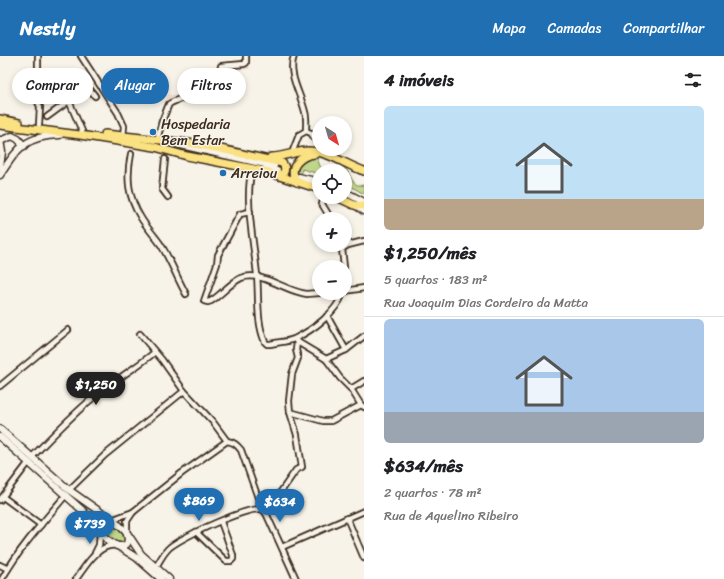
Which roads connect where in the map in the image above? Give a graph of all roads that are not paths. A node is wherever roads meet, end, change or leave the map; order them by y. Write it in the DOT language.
graph roads {
  1 [pos="38,56"];
  2 [pos="81,56"];
  3 [pos="246,56"];
  4 [pos="294,56"];
  5 [pos="38,68"];
  6 [pos="93,93"];
  7 [pos="95,96"];
  8 [pos="39,104"];
  9 [pos="65,104"];
  10 [pos="70,104"];
  11 [pos="47,117"];
  12 [pos="0,119"];
  13 [pos="0,125"];
  14 [pos="39,125"];
  15 [pos="306,131"];
  16 [pos="81,133"];
  17 [pos="312,134"];
  18 [pos="123,137"];
  19 [pos="0,141"];
  20 [pos="156,144"];
  21 [pos="24,146"];
  22 [pos="312,151"];
  23 [pos="292,153"];
  24 [pos="131,154"];
  25 [pos="312,154"];
  26 [pos="333,156"];
  27 [pos="334,156"];
  28 [pos="260,158"];
  29 [pos="165,159"];
  30 [pos="0,167"];
  31 [pos="364,168"];
  32 [pos="252,169"];
  33 [pos="277,171"];
  34 [pos="364,171"];
  35 [pos="0,175"];
  36 [pos="299,177"];
  37 [pos="312,178"];
  38 [pos="312,180"];
  39 [pos="312,185"];
  40 [pos="352,192"];
  41 [pos="352,196"];
  42 [pos="168,197"];
  43 [pos="364,198"];
  44 [pos="364,202"];
  45 [pos="354,205"];
  46 [pos="364,206"];
  47 [pos="364,211"];
  48 [pos="250,212"];
  49 [pos="364,241"];
  50 [pos="352,244"];
  51 [pos="257,276"];
  52 [pos="364,288"];
  53 [pos="352,291"];
  54 [pos="186,294"];
  55 [pos="312,294"];
  56 [pos="340,300"];
  57 [pos="327,316"];
  58 [pos="68,330"];
  59 [pos="140,334"];
  60 [pos="364,336"];
  61 [pos="295,341"];
  62 [pos="346,350"];
  63 [pos="155,352"];
  64 [pos="326,359"];
  65 [pos="364,381"];
  66 [pos="0,386"];
  67 [pos="351,389"];
  68 [pos="184,391"];
  69 [pos="362,406"];
  70 [pos="290,412"];
  71 [pos="0,429"];
  72 [pos="0,437"];
  73 [pos="227,441"];
  74 [pos="30,460"];
  75 [pos="68,493"];
  76 [pos="1,499"];
  77 [pos="264,511"];
  78 [pos="133,512"];
  79 [pos="364,512"];
  80 [pos="347,518"];
  81 [pos="111,520"];
  82 [pos="221,522"];
  83 [pos="40,525"];
  84 [pos="100,532"];
  85 [pos="196,532"];
  86 [pos="127,533"];
  87 [pos="117,546"];
  88 [pos="282,547"];
  89 [pos="364,558"];
  90 [pos="90,560"];
  91 [pos="0,565"];
  92 [pos="156,567"];
  93 [pos="8,569"];
  94 [pos="2,579"];
  95 [pos="76,579"];
  96 [pos="161,579"];
  97 [pos="169,579"];
  98 [pos="296,579"];
  1 -- 5 [label="street"];
  2 -- 18 [label="street"];
  3 -- 20 [label="street"];
  4 -- 15 [label="street"];
  6 -- 7 [label="street"];
  8 -- 14 [label="street"];
  9 -- 11 [label="street"];
  10 -- 16 [label="street"];
  12 -- 14 [label="main road"];
  13 -- 16 [label="main road"];
  14 -- 16 [label="main road"];
  15 -- 17 [label="street"];
  15 -- 23 [label="street"];
  16 -- 18 [label="main road"];
  16 -- 20 [label="main road"];
  16 -- 21 [label="street"];
  18 -- 20 [label="main road"];
  19 -- 21 [label="street"];
  19 -- 30 [label="street"];
  20 -- 28 [label="main road"];
  20 -- 32 [label="main road"];
  20 -- 33 [label="street"];
  21 -- 35 [label="street"];
  22 -- 23 [label="main road"];
  23 -- 28 [label="main road"];
  24 -- 54 [label="street"];
  25 -- 36 [label="main road"];
  26 -- 34 [label="main road"];
  27 -- 31 [label="street"];
  28 -- 33 [label="main road"];
  29 -- 42 [label="street"];
  32 -- 33 [label="main road"];
  32 -- 48 [label="street"];
  33 -- 36 [label="main road"];
  36 -- 37 [label="street"];
  36 -- 38 [label="street"];
  36 -- 39 [label="main road"];
  40 -- 43 [label="street"];
  41 -- 44 [label="street"];
  45 -- 46 [label="main road"];
  45 -- 47 [label="street"];
  48 -- 51 [label="street"];
  48 -- 51 [label="street"];
  49 -- 50 [label="street"];
  51 -- 55 [label="street"];
  51 -- 61 [label="street"];
  52 -- 53 [label="street"];
  56 -- 57 [label="street"];
  57 -- 61 [label="street"];
  57 -- 62 [label="street"];
  58 -- 66 [label="street"];
  59 -- 63 [label="street"];
  60 -- 62 [label="street"];
  61 -- 64 [label="street"];
  61 -- 70 [label="street"];
  62 -- 64 [label="street"];
  63 -- 68 [label="street"];
  63 -- 74 [label="street"];
  64 -- 67 [label="street"];
  65 -- 67 [label="street"];
  67 -- 69 [label="street"];
  68 -- 73 [label="street"];
  68 -- 75 [label="street"];
  69 -- 70 [label="street"];
  70 -- 77 [label="street"];
  71 -- 74 [label="street"];
  72 -- 74 [label="street"];
  73 -- 77 [label="street"];
  73 -- 78 [label="street"];
  74 -- 75 [label="street"];
  74 -- 76 [label="street"];
  75 -- 81 [label="street"];
  75 -- 83 [label="street"];
  75 -- 84 [label="street"];
  76 -- 83 [label="street"];
  77 -- 82 [label="street"];
  77 -- 88 [label="street"];
  78 -- 81 [label="street"];
  78 -- 86 [label="street"];
  79 -- 80 [label="street"];
  80 -- 88 [label="street"];
  80 -- 89 [label="street"];
  81 -- 84 [label="street"];
  81 -- 86 [label="street"];
  82 -- 85 [label="street"];
  82 -- 85 [label="street"];
  83 -- 93 [label="street"];
  84 -- 87 [label="street"];
  84 -- 90 [label="street"];
  85 -- 92 [label="street"];
  86 -- 87 [label="street"];
  86 -- 92 [label="street"];
  87 -- 90 [label="street"];
  87 -- 96 [label="street"];
  88 -- 98 [label="street"];
  90 -- 95 [label="street"];
  91 -- 93 [label="street"];
  92 -- 97 [label="street"];
  93 -- 94 [label="street"];
}
